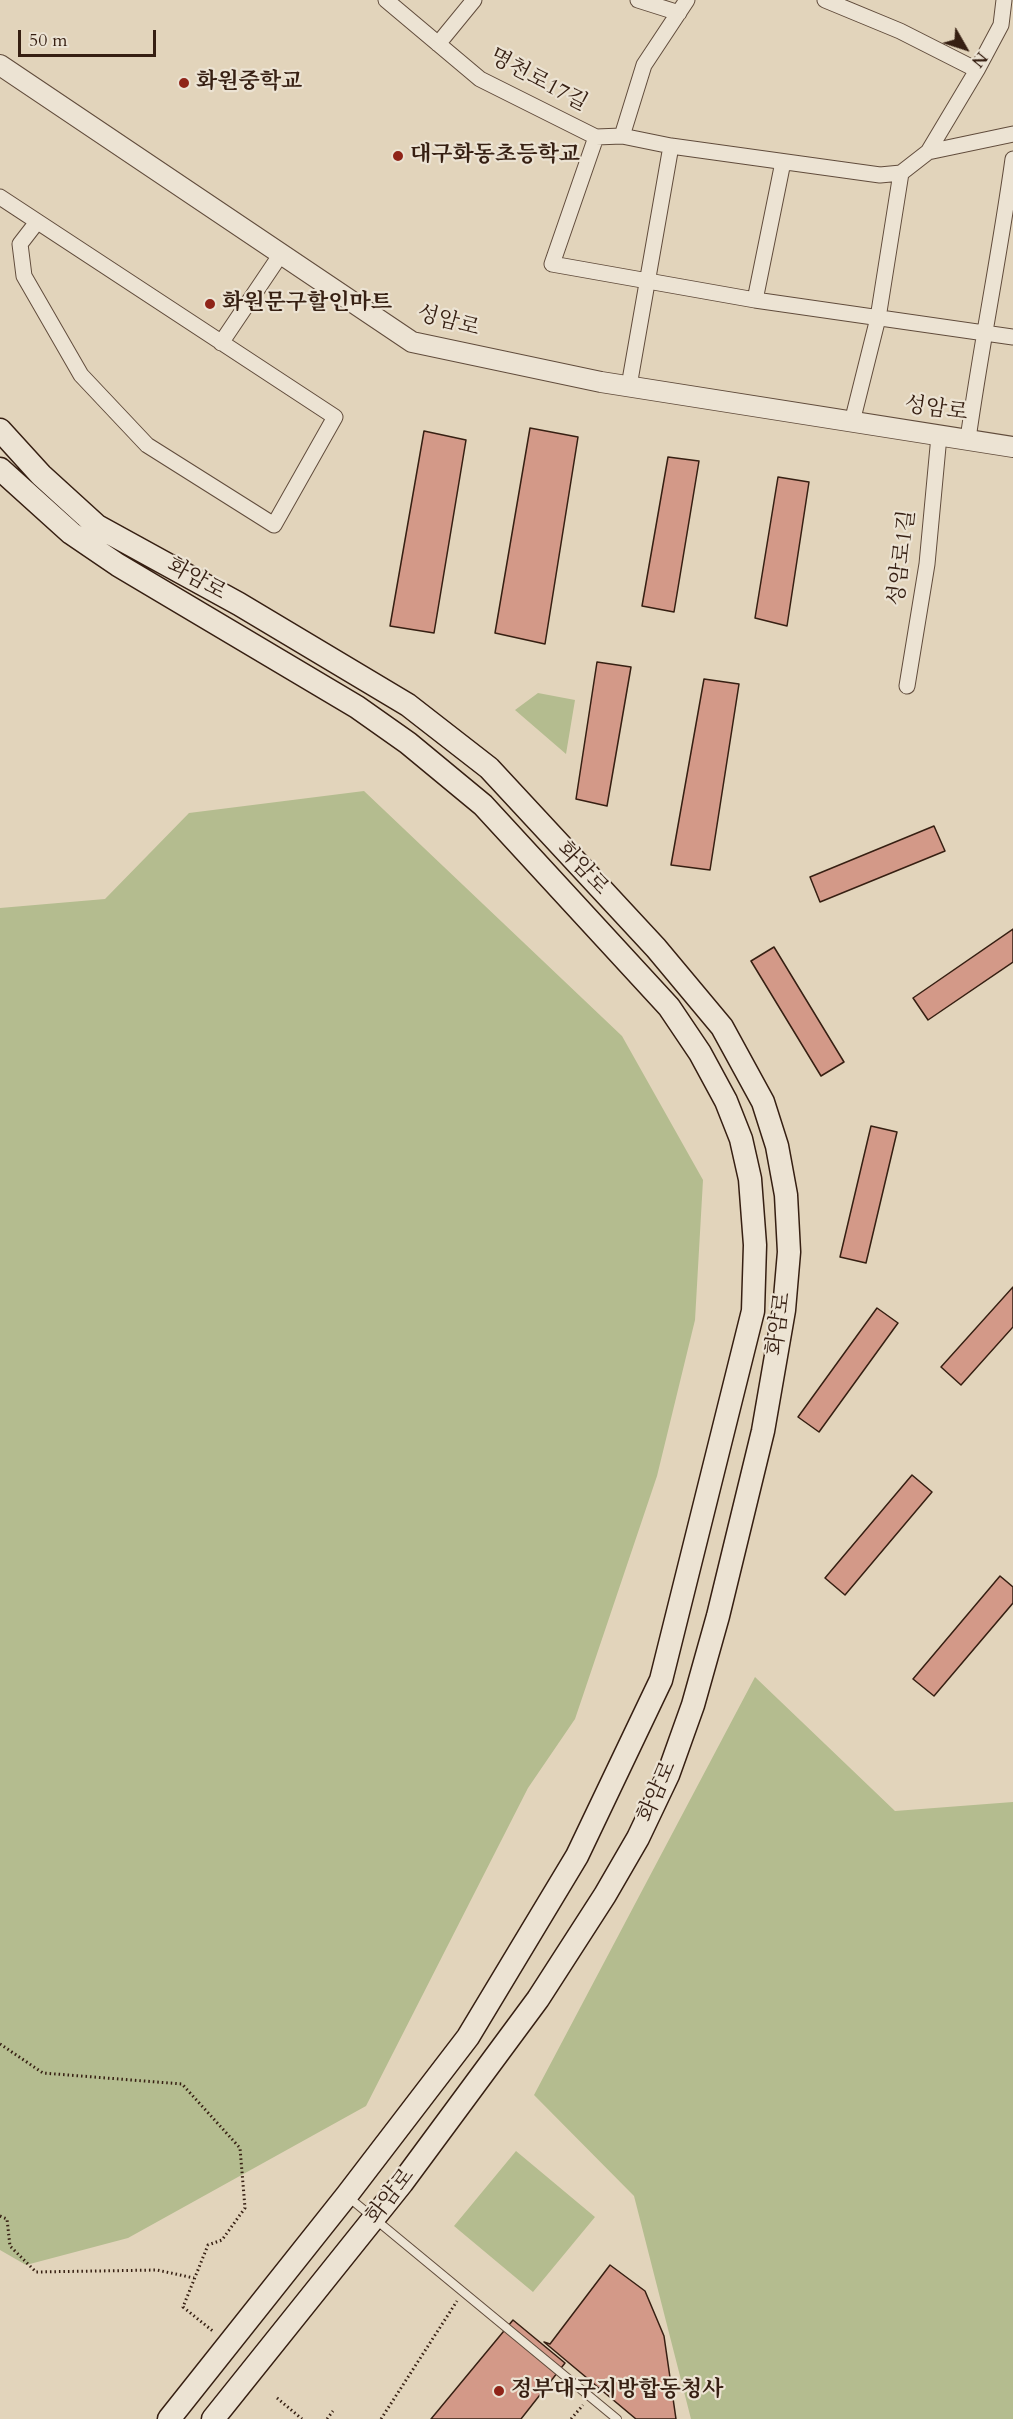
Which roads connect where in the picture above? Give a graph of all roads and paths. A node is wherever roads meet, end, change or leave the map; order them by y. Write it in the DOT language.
graph roads {
  1 [pos="386,0"];
  2 [pos="474,0"];
  3 [pos="638,0"];
  4 [pos="825,0"];
  5 [pos="1004,0"];
  6 [pos="683,7"];
  7 [pos="438,44"];
  8 [pos="0,65"];
  9 [pos="977,70"];
  10 [pos="1013,134"];
  11 [pos="622,136"];
  12 [pos="596,137"];
  13 [pos="671,146"];
  14 [pos="928,152"];
  15 [pos="1013,159"];
  16 [pos="783,162"];
  17 [pos="901,172"];
  18 [pos="0,197"];
  19 [pos="37,222"];
  20 [pos="1007,243"];
  21 [pos="281,254"];
  22 [pos="646,280"];
  23 [pos="755,300"];
  24 [pos="878,318"];
  25 [pos="983,330"];
  26 [pos="1013,337"];
  27 [pos="221,343"];
  28 [pos="629,386"];
  29 [pos="852,422"];
  30 [pos="0,430"];
  31 [pos="939,436"];
  32 [pos="968,439"];
  33 [pos="1013,447"];
  34 [pos="0,469"];
  35 [pos="907,686"];
  36 [pos="0,2044"];
  37 [pos="347,2195"];
  38 [pos="0,2216"];
  39 [pos="374,2218"];
  40 [pos="194,2278"];
  41 [pos="463,2292"];
  42 [pos="228,2343"];
  43 [pos="590,2397"];
  44 [pos="277,2398"];
  45 [pos="333,2410"];
  46 [pos="169,2419"];
  47 [pos="213,2419"];
  48 [pos="302,2419"];
  49 [pos="327,2419"];
  50 [pos="381,2419"];
  51 [pos="571,2419"];
  52 [pos="616,2419"];
  1 -- 7 [label="street, 명천로17길"];
  2 -- 7 [label="street"];
  3 -- 6 [label="street"];
  4 -- 9 [label="street"];
  5 -- 9 [label="street"];
  6 -- 11 [label="street"];
  7 -- 12 [label="street, 명천로17길"];
  8 -- 21 [label="street, 성암로"];
  9 -- 14 [label="street"];
  10 -- 14 [label="street"];
  11 -- 12 [label="street, 명천로17길"];
  11 -- 13 [label="street, 명천로17길"];
  12 -- 22 [label="street"];
  13 -- 16 [label="street, 명천로17길"];
  13 -- 22 [label="street"];
  14 -- 17 [label="street"];
  15 -- 20 [label="street"];
  16 -- 17 [label="street, 명천로17길"];
  16 -- 23 [label="street"];
  17 -- 24 [label="street"];
  18 -- 19 [label="street"];
  19 -- 27 [label="street"];
  19 -- 27 [label="street"];
  20 -- 25 [label="street"];
  21 -- 27 [label="street"];
  21 -- 28 [label="street, 성암로"];
  22 -- 23 [label="street"];
  22 -- 28 [label="street"];
  23 -- 24 [label="street"];
  24 -- 25 [label="street"];
  24 -- 29 [label="street"];
  25 -- 26 [label="street"];
  25 -- 32 [label="street"];
  28 -- 29 [label="street, 성암로"];
  29 -- 31 [label="street, 성암로"];
  30 -- 39 [label="main road, 화암로"];
  31 -- 32 [label="street, 성암로"];
  31 -- 35 [label="street, 성암로1길"];
  32 -- 33 [label="street, 성암로"];
  34 -- 37 [label="main road, 화암로"];
  36 -- 40 [label="path"];
  37 -- 39 [label="lane"];
  37 -- 42 [label="main road, 화암로"];
  38 -- 40 [label="path"];
  39 -- 41 [label="lane"];
  39 -- 47 [label="main road, 화암로"];
  40 -- 42 [label="path"];
  41 -- 43 [label="lane"];
  41 -- 50 [label="path"];
  42 -- 46 [label="main road, 화암로"];
  43 -- 51 [label="path"];
  43 -- 52 [label="lane"];
  44 -- 48 [label="path"];
  45 -- 49 [label="path"];
}
